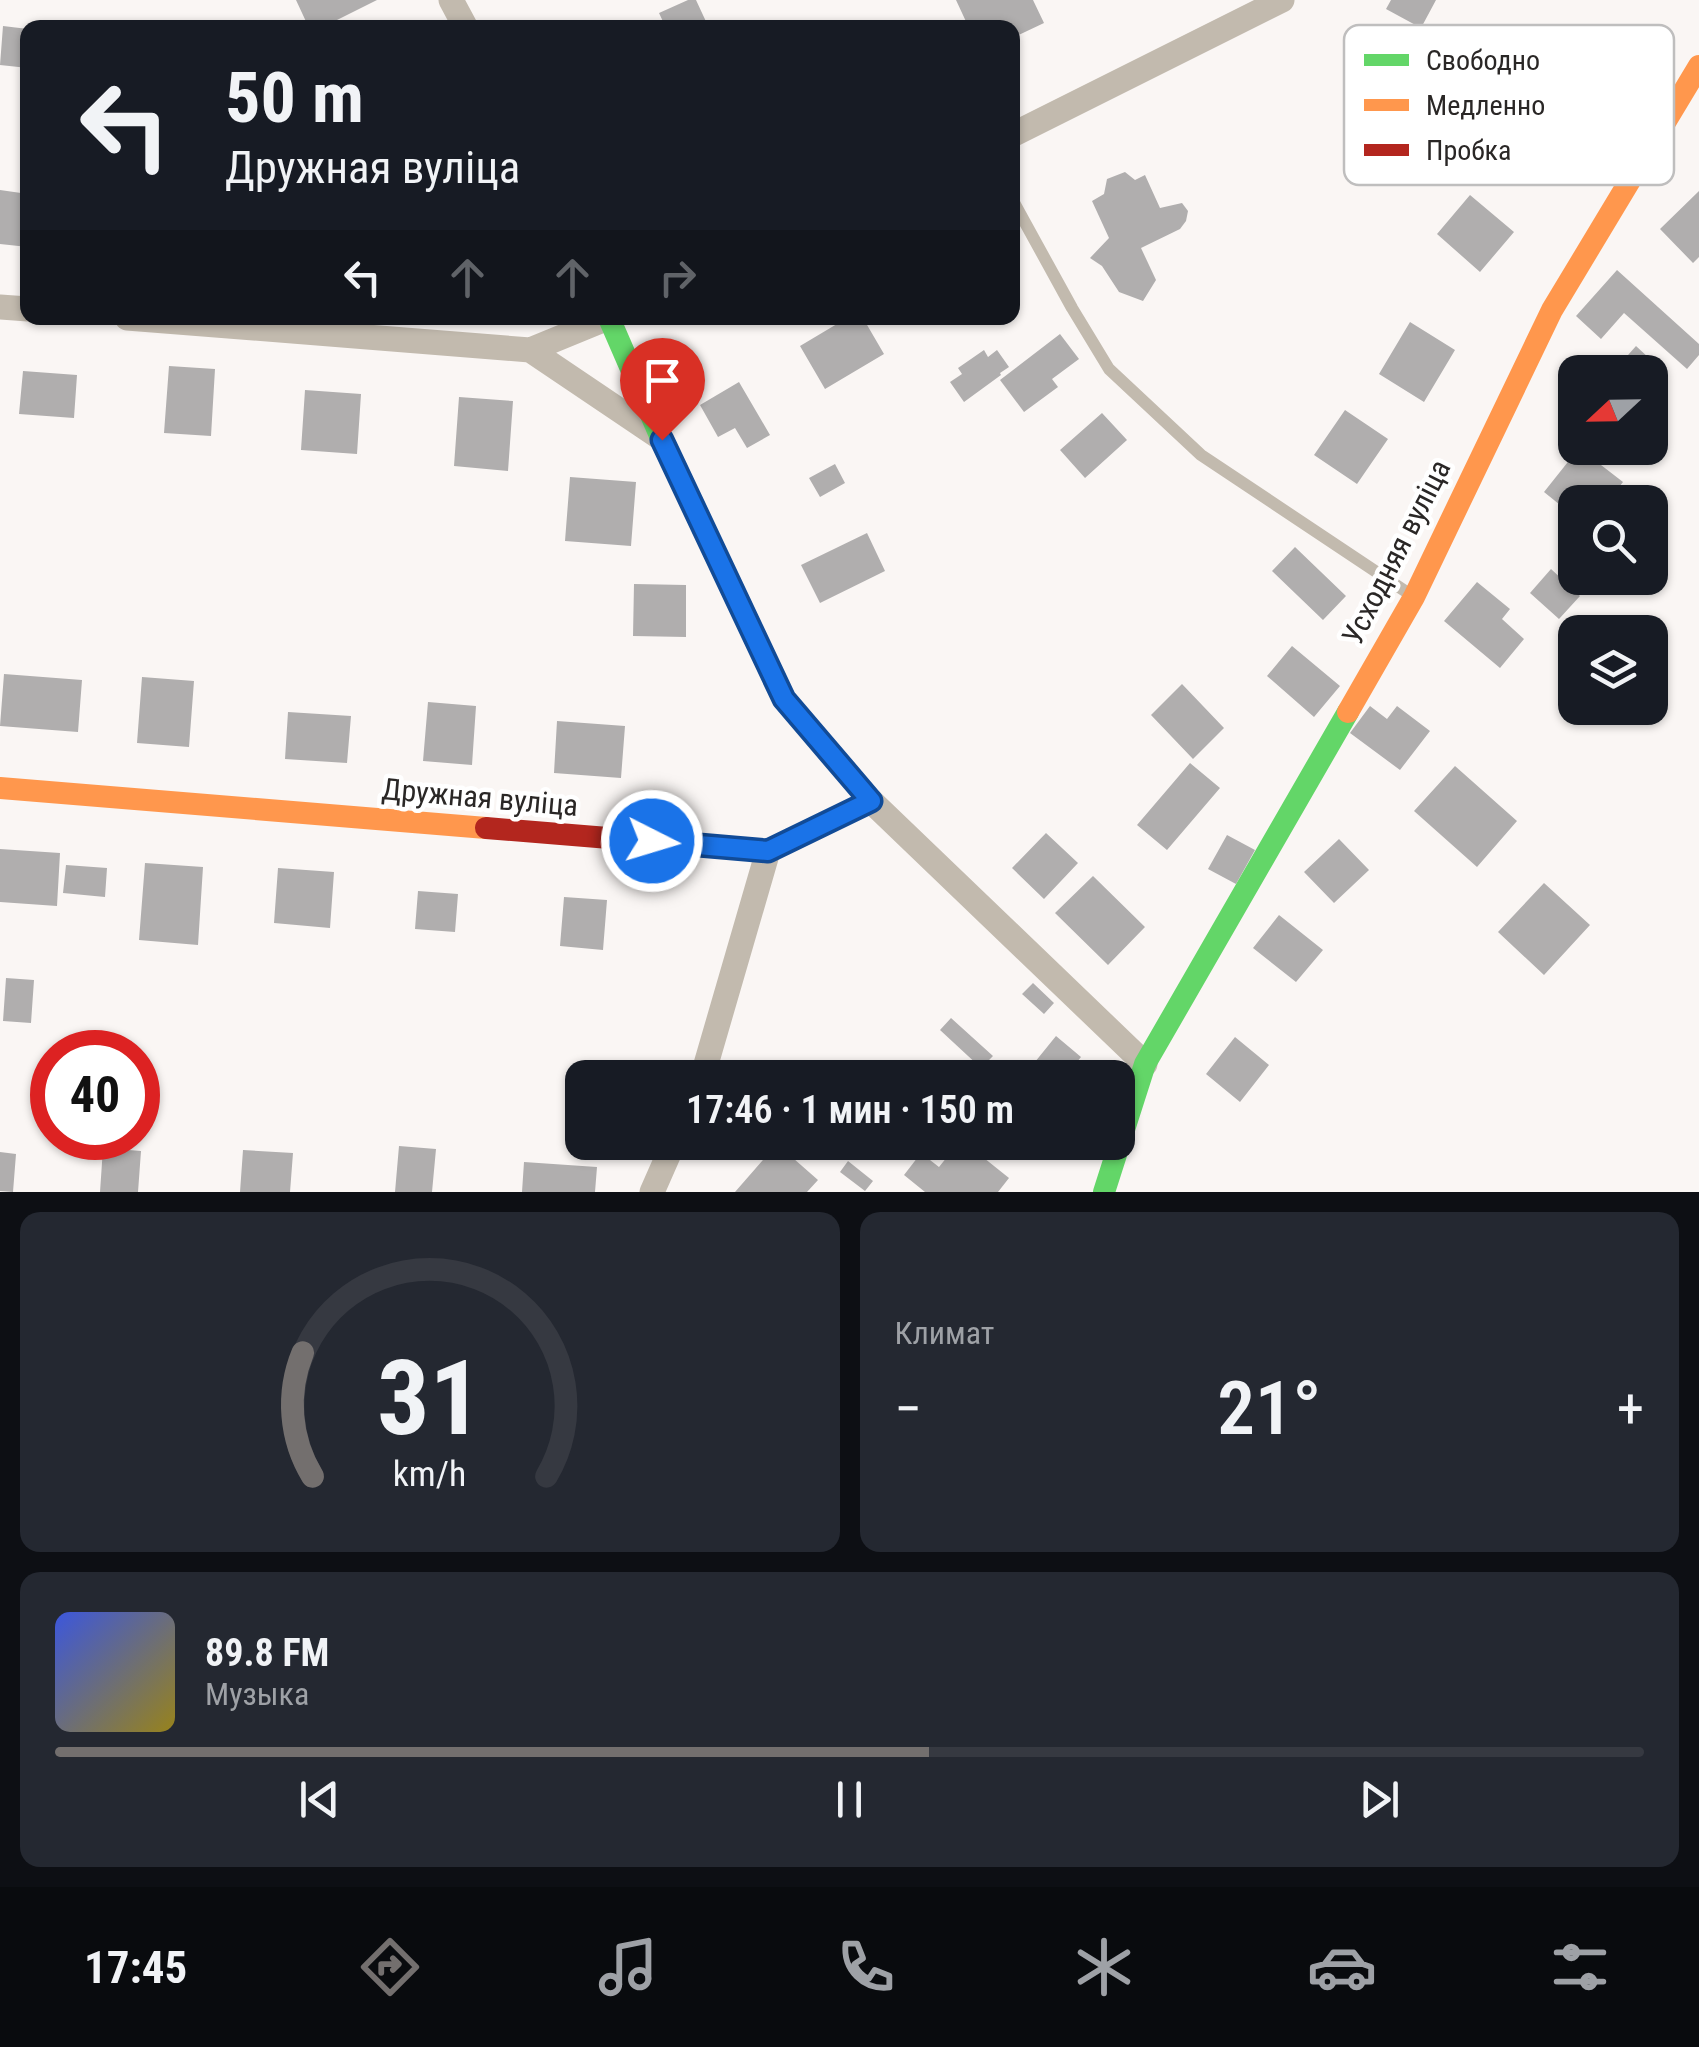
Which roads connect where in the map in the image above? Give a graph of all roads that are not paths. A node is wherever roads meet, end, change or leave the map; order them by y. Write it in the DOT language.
graph roads {
  1 [pos="1282,0"];
  2 [pos="1699,66"];
  3 [pos="1674,107"];
  4 [pos="1020,132"];
  5 [pos="1627,185"];
  6 [pos="1020,214"];
  7 [pos="215,325"];
  8 [pos="591,325"];
  9 [pos="611,325"];
  10 [pos="530,350"];
  11 [pos="662,440"];
  12 [pos="1414,597"];
  13 [pos="0,788"];
  14 [pos="871,801"];
  15 [pos="768,851"];
  16 [pos="707,1060"];
  17 [pos="1145,1064"];
  18 [pos="666,1160"];
  19 [pos="652,1192"];
  20 [pos="1104,1192"];
  1 -- 4 [label="street"];
  2 -- 3 [label="street, Усходняя вуліца"];
  5 -- 12 [label="street, Усходняя вуліца"];
  6 -- 12 [label="lane"];
  7 -- 10 [label="street"];
  8 -- 10 [label="street"];
  9 -- 11 [label="street"];
  10 -- 11 [label="street"];
  11 -- 14 [label="street"];
  12 -- 17 [label="street, Усходняя вуліца"];
  13 -- 15 [label="street, Дружная вуліца"];
  14 -- 15 [label="street"];
  14 -- 17 [label="street"];
  15 -- 16 [label="street"];
  17 -- 20 [label="street, Усходняя вуліца"];
  18 -- 19 [label="street"];
}
